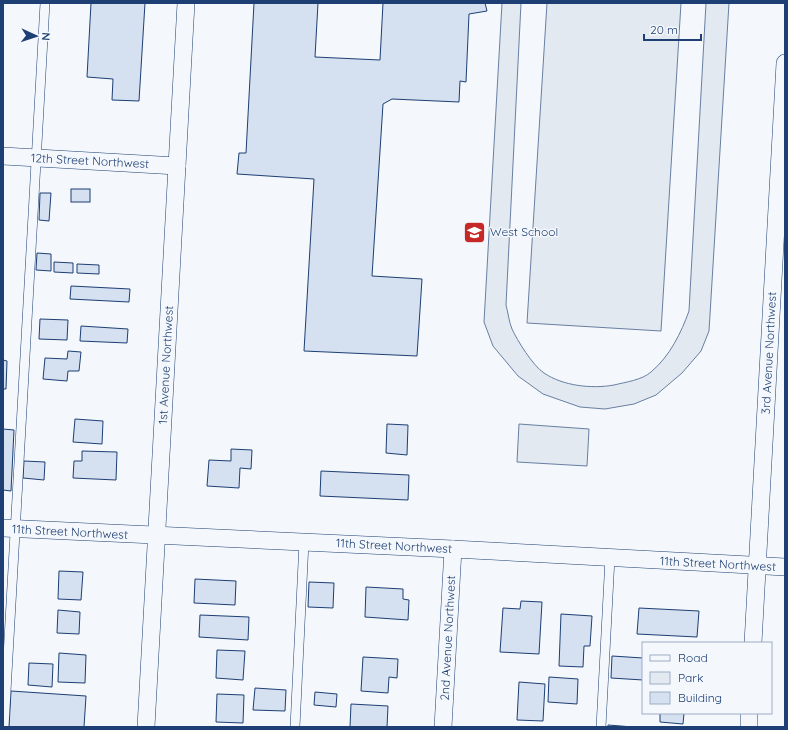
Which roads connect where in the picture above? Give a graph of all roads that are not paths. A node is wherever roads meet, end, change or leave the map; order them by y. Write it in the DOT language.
graph roads {
  1 [pos="45,3"];
  2 [pos="186,3"];
  3 [pos="785,63"];
  4 [pos="3,156"];
  5 [pos="36,158"];
  6 [pos="177,166"];
  7 [pos="781,199"];
  8 [pos="9,528"];
  9 [pos="157,536"];
  10 [pos="304,542"];
  11 [pos="453,549"];
  12 [pos="610,558"];
  13 [pos="757,566"];
  14 [pos="785,568"];
  15 [pos="753,642"];
  16 [pos="749,714"];
  17 [pos="4,727"];
  18 [pos="146,727"];
  19 [pos="295,727"];
  20 [pos="443,727"];
  21 [pos="601,727"];
  22 [pos="748,727"];
  1 -- 5 [label="lane"];
  2 -- 6 [label="street, 1st Avenue Northwest"];
  3 -- 7 [label="street, 3rd Avenue Northwest"];
  4 -- 5 [label="street, 12th Street Northwest"];
  5 -- 6 [label="street, 12th Street Northwest"];
  5 -- 8 [label="lane"];
  6 -- 9 [label="street, 1st Avenue Northwest"];
  7 -- 13 [label="street, 3rd Avenue Northwest"];
  8 -- 9 [label="street, 11th Street Northwest"];
  8 -- 17 [label="lane"];
  9 -- 10 [label="street, 11th Street Northwest"];
  9 -- 18 [label="street, 1st Avenue Northwest"];
  10 -- 11 [label="street, 11th Street Northwest"];
  10 -- 19 [label="lane"];
  11 -- 12 [label="street, 11th Street Northwest"];
  11 -- 20 [label="street, 2nd Avenue Northwest"];
  12 -- 13 [label="street, 11th Street Northwest"];
  12 -- 21 [label="lane"];
  13 -- 14 [label="street, 11th Street Northwest"];
  13 -- 15 [label="street, 3rd Avenue Northwest"];
  16 -- 22 [label="street"];
}
